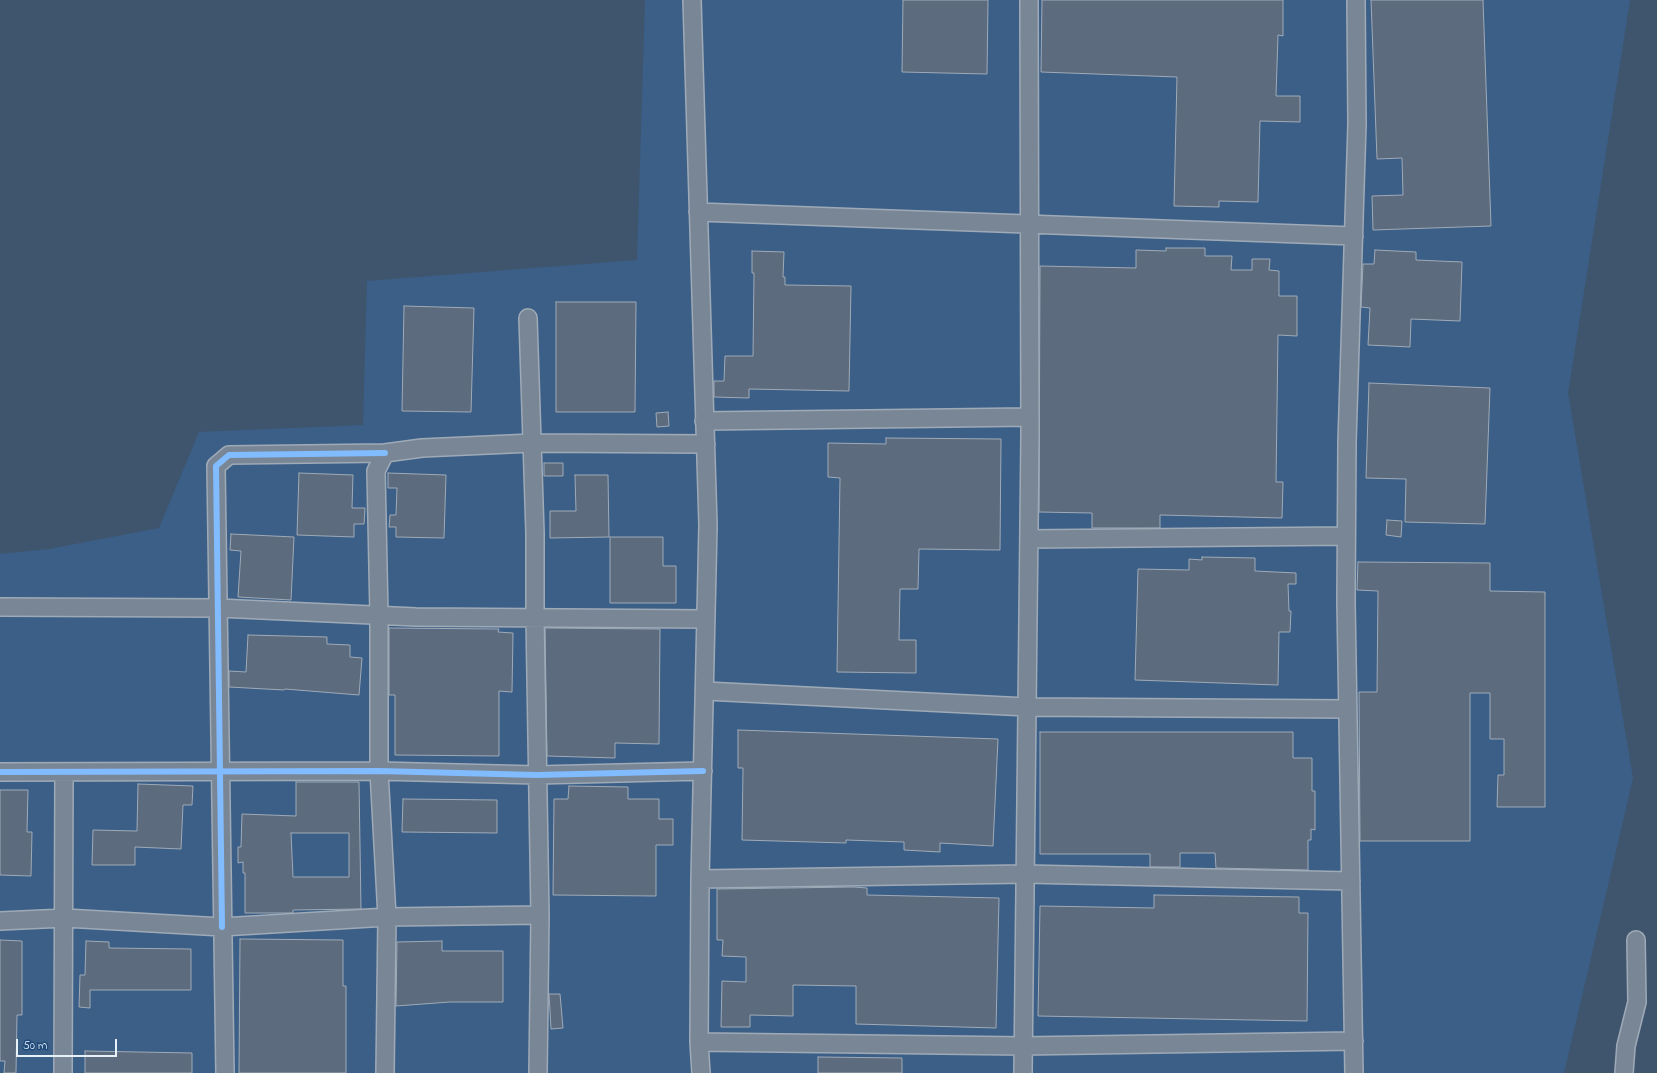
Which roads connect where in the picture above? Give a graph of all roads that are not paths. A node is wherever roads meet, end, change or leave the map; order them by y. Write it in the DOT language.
graph roads {
  1 [pos="692,0"];
  2 [pos="1029,0"];
  3 [pos="1356,0"];
  4 [pos="698,212"];
  5 [pos="1030,225"];
  6 [pos="1354,236"];
  7 [pos="528,318"];
  8 [pos="1030,417"];
  9 [pos="704,421"];
  10 [pos="532,443"];
  11 [pos="706,444"];
  12 [pos="385,453"];
  13 [pos="1346,536"];
  14 [pos="1029,539"];
  15 [pos="0,608"];
  16 [pos="218,608"];
  17 [pos="379,614"];
  18 [pos="535,617"];
  19 [pos="706,619"];
  20 [pos="704,691"];
  21 [pos="1027,707"];
  22 [pos="1348,709"];
  23 [pos="220,771"];
  24 [pos="379,771"];
  25 [pos="703,771"];
  26 [pos="0,772"];
  27 [pos="64,772"];
  28 [pos="537,774"];
  29 [pos="1025,874"];
  30 [pos="700,879"];
  31 [pos="1351,880"];
  32 [pos="540,915"];
  33 [pos="387,917"];
  34 [pos="65,918"];
  35 [pos="0,921"];
  36 [pos="222,927"];
  37 [pos="1636,940"];
  38 [pos="1354,1041"];
  39 [pos="699,1042"];
  40 [pos="1023,1046"];
  41 [pos="63,1073"];
  42 [pos="225,1073"];
  43 [pos="386,1073"];
  44 [pos="538,1073"];
  45 [pos="701,1073"];
  46 [pos="1023,1073"];
  47 [pos="1354,1073"];
  48 [pos="1624,1073"];
  1 -- 4 [label="street"];
  2 -- 5 [label="street"];
  3 -- 6 [label="street"];
  4 -- 5 [label="street"];
  4 -- 9 [label="street"];
  5 -- 6 [label="street"];
  5 -- 8 [label="street"];
  6 -- 13 [label="street"];
  7 -- 10 [label="street"];
  8 -- 9 [label="street"];
  8 -- 14 [label="street"];
  9 -- 11 [label="street"];
  10 -- 11 [label="street"];
  10 -- 12 [label="street"];
  10 -- 18 [label="street"];
  11 -- 19 [label="street"];
  12 -- 16 [label="street"];
  12 -- 17 [label="street"];
  13 -- 14 [label="street"];
  13 -- 22 [label="street"];
  14 -- 21 [label="street"];
  15 -- 16 [label="street"];
  16 -- 17 [label="street"];
  16 -- 23 [label="street"];
  17 -- 18 [label="street"];
  17 -- 24 [label="street"];
  18 -- 19 [label="street"];
  18 -- 28 [label="street"];
  19 -- 20 [label="street"];
  20 -- 21 [label="street"];
  20 -- 25 [label="street"];
  21 -- 22 [label="street"];
  21 -- 29 [label="street"];
  22 -- 31 [label="street"];
  23 -- 24 [label="street"];
  23 -- 27 [label="street"];
  23 -- 36 [label="street"];
  24 -- 28 [label="street"];
  24 -- 33 [label="street"];
  25 -- 28 [label="street"];
  25 -- 30 [label="street"];
  26 -- 27 [label="street"];
  27 -- 34 [label="street"];
  28 -- 32 [label="street"];
  29 -- 30 [label="street"];
  29 -- 31 [label="street"];
  29 -- 40 [label="street"];
  30 -- 39 [label="street"];
  31 -- 38 [label="street"];
  32 -- 33 [label="street"];
  32 -- 44 [label="street"];
  33 -- 36 [label="street"];
  33 -- 43 [label="street"];
  34 -- 35 [label="street"];
  34 -- 36 [label="street"];
  34 -- 41 [label="street"];
  36 -- 42 [label="street"];
  37 -- 48 [label="street"];
  38 -- 40 [label="street"];
  38 -- 47 [label="street"];
  39 -- 40 [label="street"];
  39 -- 45 [label="street"];
  40 -- 46 [label="street"];
}
